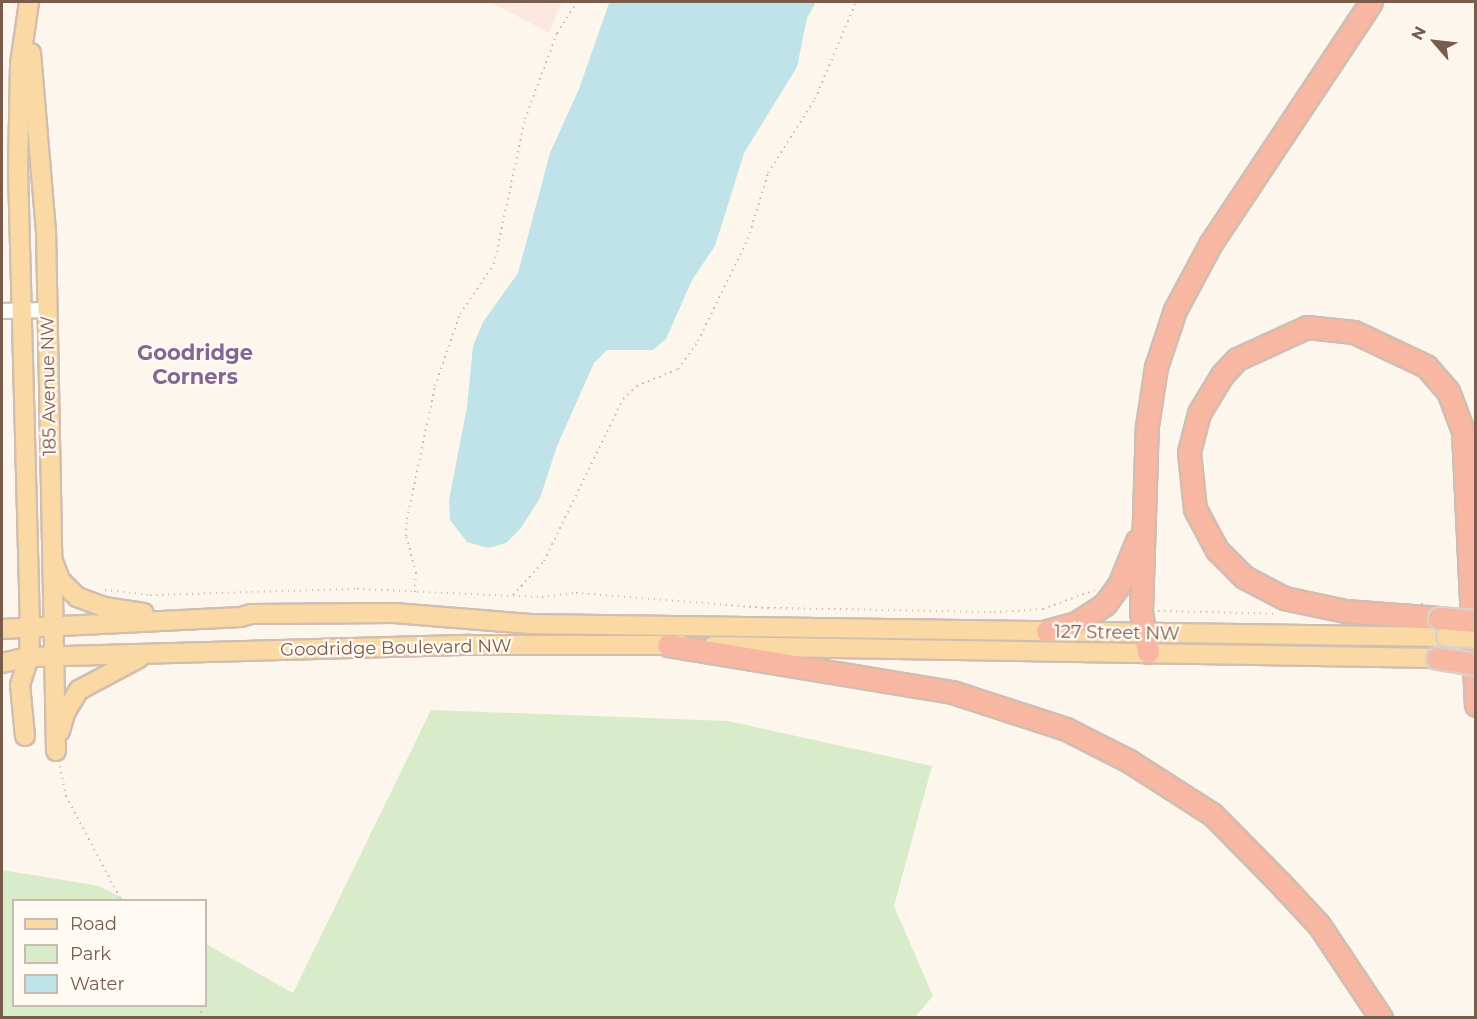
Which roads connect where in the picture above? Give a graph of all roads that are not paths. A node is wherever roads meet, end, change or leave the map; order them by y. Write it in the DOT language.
graph roads {
  1 [pos="29,2"];
  2 [pos="1371,2"];
  3 [pos="28,21"];
  4 [pos="47,310"];
  5 [pos="11,311"];
  6 [pos="1142,529"];
  7 [pos="51,554"];
  8 [pos="251,614"];
  9 [pos="1476,621"];
  10 [pos="758,625"];
  11 [pos="53,626"];
  12 [pos="30,627"];
  13 [pos="1443,628"];
  14 [pos="2,629"];
  15 [pos="1047,631"];
  16 [pos="1144,632"];
  17 [pos="1476,638"];
  18 [pos="668,645"];
  19 [pos="791,646"];
  20 [pos="147,654"];
  21 [pos="29,657"];
  22 [pos="1437,658"];
  23 [pos="1476,658"];
  24 [pos="53,659"];
  25 [pos="2,663"];
  26 [pos="1476,664"];
  27 [pos="1476,705"];
  28 [pos="25,736"];
  29 [pos="1381,1017"];
  1 -- 3 [label="main road, 185 Avenue NW"];
  2 -- 6 [label="highway"];
  3 -- 4 [label="main road, 185 Avenue NW"];
  3 -- 5 [label="main road, 185 Avenue NW"];
  4 -- 5 [label="street"];
  4 -- 7 [label="main road, 185 Avenue NW"];
  5 -- 12 [label="main road, 185 Avenue NW"];
  6 -- 15 [label="highway"];
  6 -- 16 [label="highway"];
  7 -- 8 [label="main road"];
  7 -- 11 [label="main road, 185 Avenue NW"];
  8 -- 10 [label="main road, Goodridge Boulevard NW"];
  8 -- 11 [label="main road, Goodridge Boulevard NW"];
  9 -- 13 [label="highway, bridge"];
  10 -- 15 [label="main road, 127 Street NW"];
  11 -- 12 [label="main road, Goodridge Boulevard NW"];
  11 -- 24 [label="main road, 185 Avenue NW"];
  12 -- 14 [label="main road, Goodridge Boulevard NW"];
  12 -- 21 [label="main road, 185 Avenue NW"];
  13 -- 16 [label="main road, 127 Street NW"];
  13 -- 17 [label="main road, 127 Street NW, bridge"];
  13 -- 27 [label="highway"];
  15 -- 16 [label="main road, 127 Street NW"];
  16 -- 19 [label="main road, 127 Street NW"];
  16 -- 22 [label="main road, 127 Street NW"];
  18 -- 19 [label="main road, Goodridge Boulevard NW"];
  18 -- 20 [label="main road, Goodridge Boulevard NW"];
  18 -- 29 [label="highway"];
  20 -- 24 [label="main road, Goodridge Boulevard NW"];
  20 -- 24 [label="main road, 185 Avenue NW"];
  21 -- 24 [label="main road, Goodridge Boulevard NW"];
  21 -- 25 [label="main road, Goodridge Boulevard NW"];
  21 -- 28 [label="main road, 185 Avenue NW"];
  22 -- 23 [label="main road, 127 Street NW, bridge"];
  22 -- 26 [label="highway, bridge"];
}
